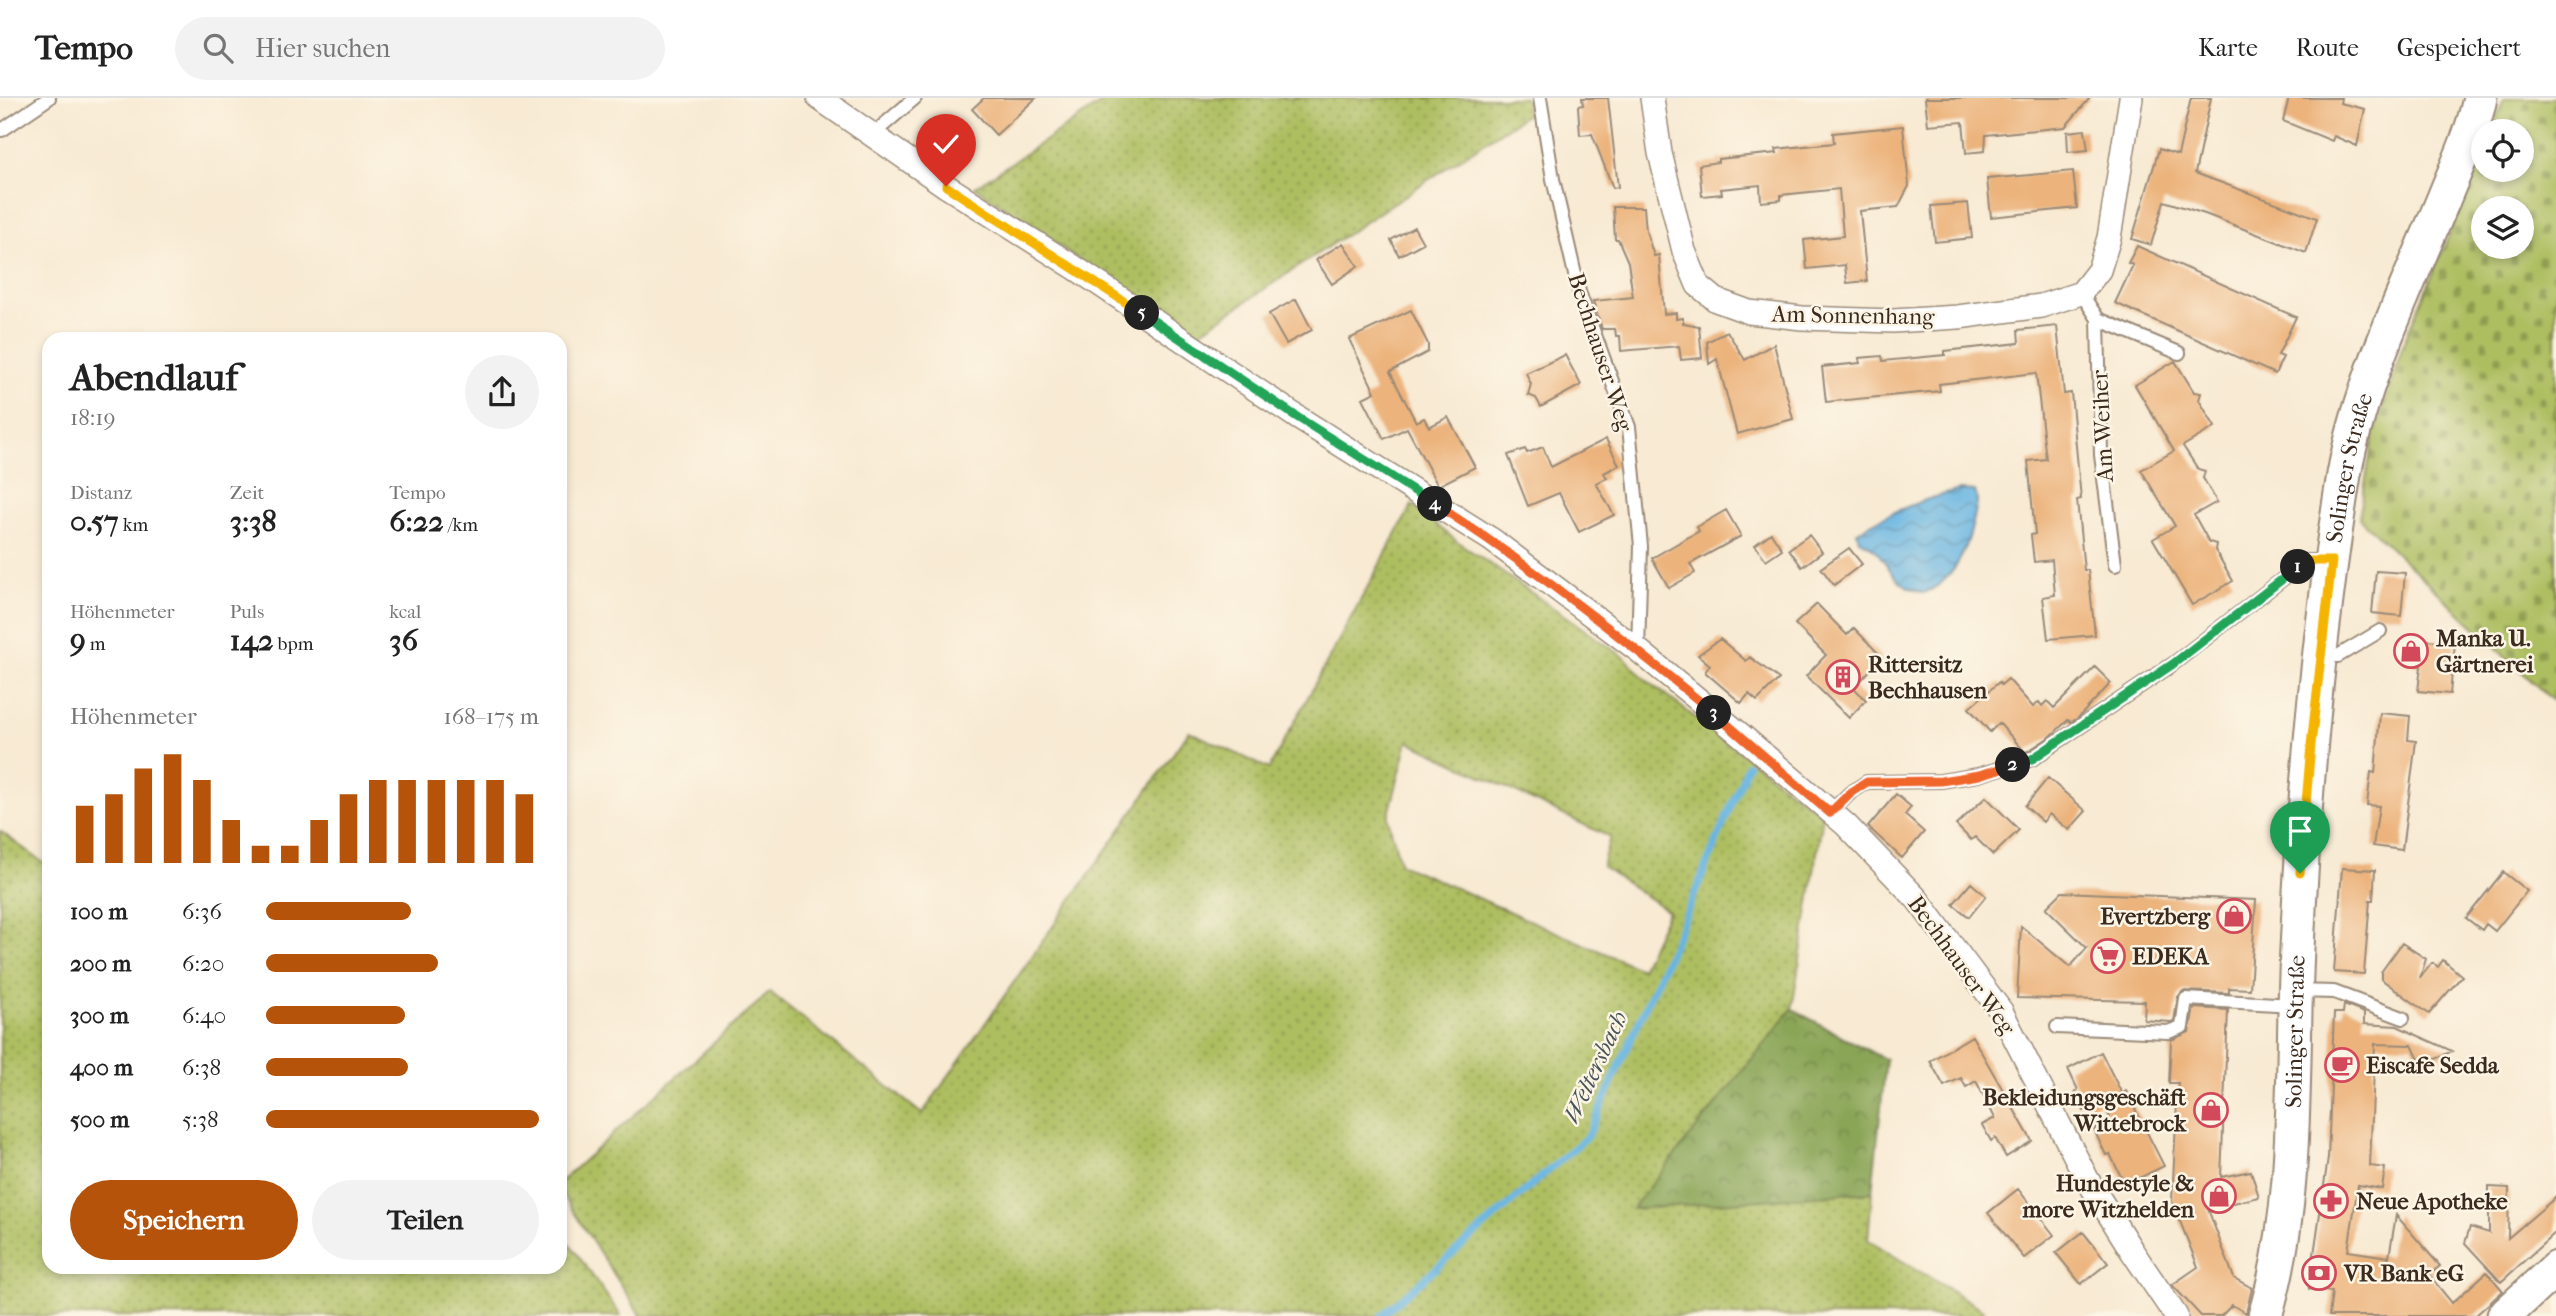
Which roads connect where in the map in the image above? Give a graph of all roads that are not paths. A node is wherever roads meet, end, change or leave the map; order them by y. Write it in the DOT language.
graph roads {
  1 [pos="49,98"];
  2 [pos="819,98"];
  3 [pos="915,98"];
  4 [pos="1540,98"];
  5 [pos="1652,98"];
  6 [pos="2131,98"];
  7 [pos="2480,98"];
  8 [pos="2,130"];
  9 [pos="872,135"];
  10 [pos="2081,293"];
  11 [pos="2098,319"];
  12 [pos="2179,353"];
  13 [pos="2332,561"];
  14 [pos="2115,565"];
  15 [pos="2380,631"];
  16 [pos="1638,650"];
  17 [pos="2321,656"];
  18 [pos="1830,813"];
  19 [pos="2294,998"];
  20 [pos="2403,1018"];
  21 [pos="2057,1027"];
  22 [pos="2556,1268"];
  23 [pos="2176,1316"];
  24 [pos="2265,1316"];
  25 [pos="2504,1316"];
  1 -- 8 [label="lane"];
  2 -- 9 [label="street, Bechhauser Weg"];
  3 -- 9 [label="lane"];
  4 -- 16 [label="lane, Bechhauser Weg"];
  5 -- 10 [label="street, Am Sonnenhang"];
  6 -- 10 [label="street"];
  7 -- 13 [label="main road, Solinger Straße"];
  9 -- 16 [label="street, Bechhauser Weg"];
  10 -- 11 [label="lane"];
  11 -- 12 [label="lane"];
  11 -- 14 [label="lane, Am Weiher"];
  13 -- 17 [label="main road, Solinger Straße"];
  13 -- 18 [label="lane"];
  15 -- 17 [label="lane"];
  16 -- 18 [label="street, Bechhauser Weg"];
  17 -- 19 [label="main road, Solinger Straße"];
  18 -- 23 [label="street, Bechhauser Weg"];
  19 -- 20 [label="lane"];
  19 -- 21 [label="lane"];
  19 -- 24 [label="main road, Solinger Straße"];
  22 -- 25 [label="main road"];
}
